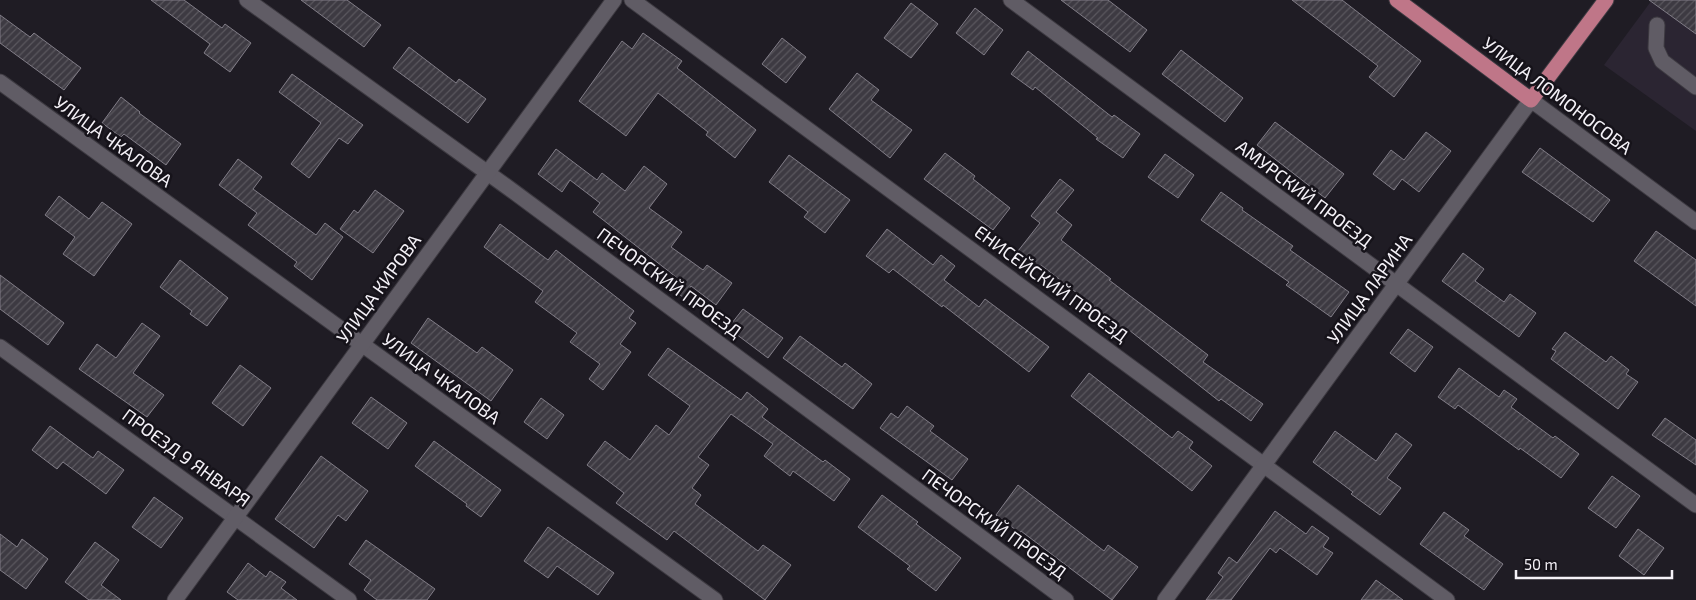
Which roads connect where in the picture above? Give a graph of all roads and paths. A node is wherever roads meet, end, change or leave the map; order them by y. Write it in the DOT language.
graph roads {
  1 [pos="247,0"];
  2 [pos="614,0"];
  3 [pos="632,0"];
  4 [pos="1012,0"];
  5 [pos="1397,0"];
  6 [pos="1606,0"];
  7 [pos="1657,25"];
  8 [pos="0,82"];
  9 [pos="1696,87"];
  10 [pos="1531,100"];
  11 [pos="488,173"];
  12 [pos="1696,222"];
  13 [pos="1396,285"];
  14 [pos="362,345"];
  15 [pos="0,347"];
  16 [pos="1264,465"];
  17 [pos="1696,505"];
  18 [pos="236,517"];
  19 [pos="175,600"];
  20 [pos="349,600"];
  21 [pos="715,600"];
  22 [pos="1066,600"];
  23 [pos="1165,600"];
  24 [pos="1447,600"];
  1 -- 11 [label="street, ПЕЧОРСКИЙ ПРОЕЗД"];
  2 -- 11 [label="street, УЛИЦА КИРОВА"];
  3 -- 16 [label="street, ЕНИСЕЙСКИЙ ПРОЕЗД"];
  4 -- 13 [label="street, АМУРСКИЙ ПРОЕЗД"];
  5 -- 10 [label="main road, УЛИЦА ЛОМОНОСОВА"];
  6 -- 10 [label="main road, УЛИЦА ЛАРИНА"];
  7 -- 9 [label="street"];
  8 -- 14 [label="street, УЛИЦА ЧКАЛОВА"];
  10 -- 12 [label="street, УЛИЦА ЛОМОНОСОВА"];
  10 -- 13 [label="street, УЛИЦА ЛАРИНА"];
  11 -- 14 [label="street, УЛИЦА КИРОВА"];
  11 -- 22 [label="street, ПЕЧОРСКИЙ ПРОЕЗД"];
  13 -- 16 [label="street, УЛИЦА ЛАРИНА"];
  13 -- 17 [label="street, АМУРСКИЙ ПРОЕЗД"];
  14 -- 18 [label="street, УЛИЦА КИРОВА"];
  14 -- 21 [label="street, УЛИЦА ЧКАЛОВА"];
  15 -- 18 [label="street, ПРОЕЗД 9 ЯНВАРЯ"];
  16 -- 23 [label="street, УЛИЦА ЛАРИНА"];
  16 -- 24 [label="street, ЕНИСЕЙСКИЙ ПРОЕЗД"];
  18 -- 19 [label="street, УЛИЦА КИРОВА"];
  18 -- 20 [label="street, ПРОЕЗД 9 ЯНВАРЯ"];
}
